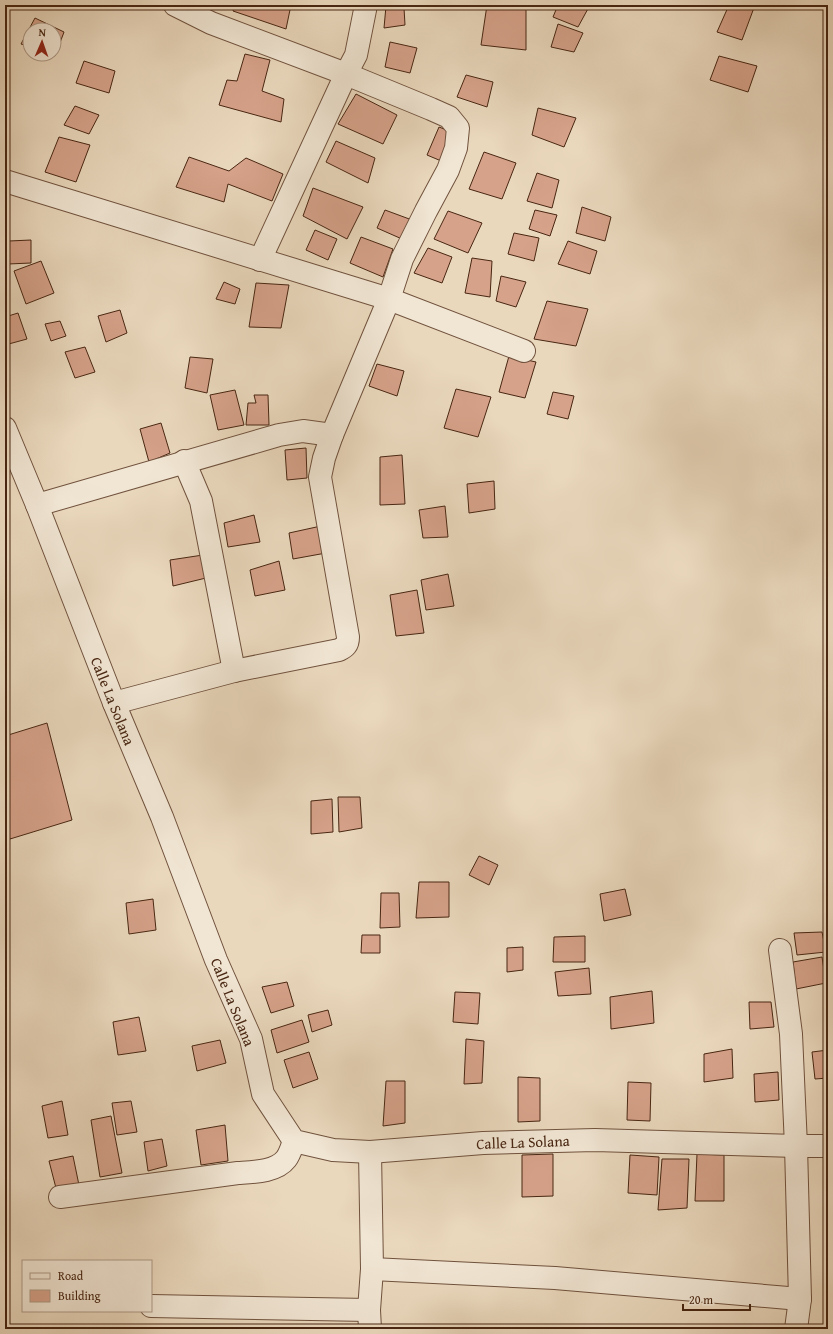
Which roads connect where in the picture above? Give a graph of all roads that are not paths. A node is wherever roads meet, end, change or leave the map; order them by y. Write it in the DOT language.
graph roads {
  1 [pos="175,5"];
  2 [pos="366,5"];
  3 [pos="346,74"];
  4 [pos="5,181"];
  5 [pos="260,260"];
  6 [pos="389,298"];
  7 [pos="524,351"];
  8 [pos="5,428"];
  9 [pos="332,434"];
  10 [pos="184,461"];
  11 [pos="37,505"];
  12 [pos="234,671"];
  13 [pos="114,703"];
  14 [pos="780,950"];
  15 [pos="294,1141"];
  16 [pos="796,1146"];
  17 [pos="828,1146"];
  18 [pos="370,1152"];
  19 [pos="60,1196"];
  20 [pos="372,1269"];
  21 [pos="800,1299"];
  22 [pos="152,1306"];
  23 [pos="369,1320"];
  24 [pos="796,1329"];
  1 -- 3 [label="street"];
  2 -- 3 [label="street"];
  3 -- 5 [label="street"];
  3 -- 6 [label="street"];
  4 -- 5 [label="street"];
  5 -- 6 [label="street"];
  6 -- 7 [label="street"];
  6 -- 9 [label="street"];
  8 -- 11 [label="street, Calle La Solana"];
  9 -- 10 [label="street"];
  9 -- 12 [label="street"];
  10 -- 11 [label="street"];
  10 -- 12 [label="street"];
  11 -- 13 [label="street, Calle La Solana"];
  12 -- 13 [label="street"];
  13 -- 15 [label="street, Calle La Solana"];
  14 -- 16 [label="street"];
  15 -- 18 [label="street, Calle La Solana"];
  15 -- 19 [label="street"];
  16 -- 17 [label="street, Calle La Solana"];
  16 -- 18 [label="street, Calle La Solana"];
  16 -- 21 [label="street"];
  18 -- 20 [label="street"];
  20 -- 21 [label="street"];
  20 -- 23 [label="street"];
  21 -- 24 [label="street"];
  22 -- 23 [label="street"];
}
